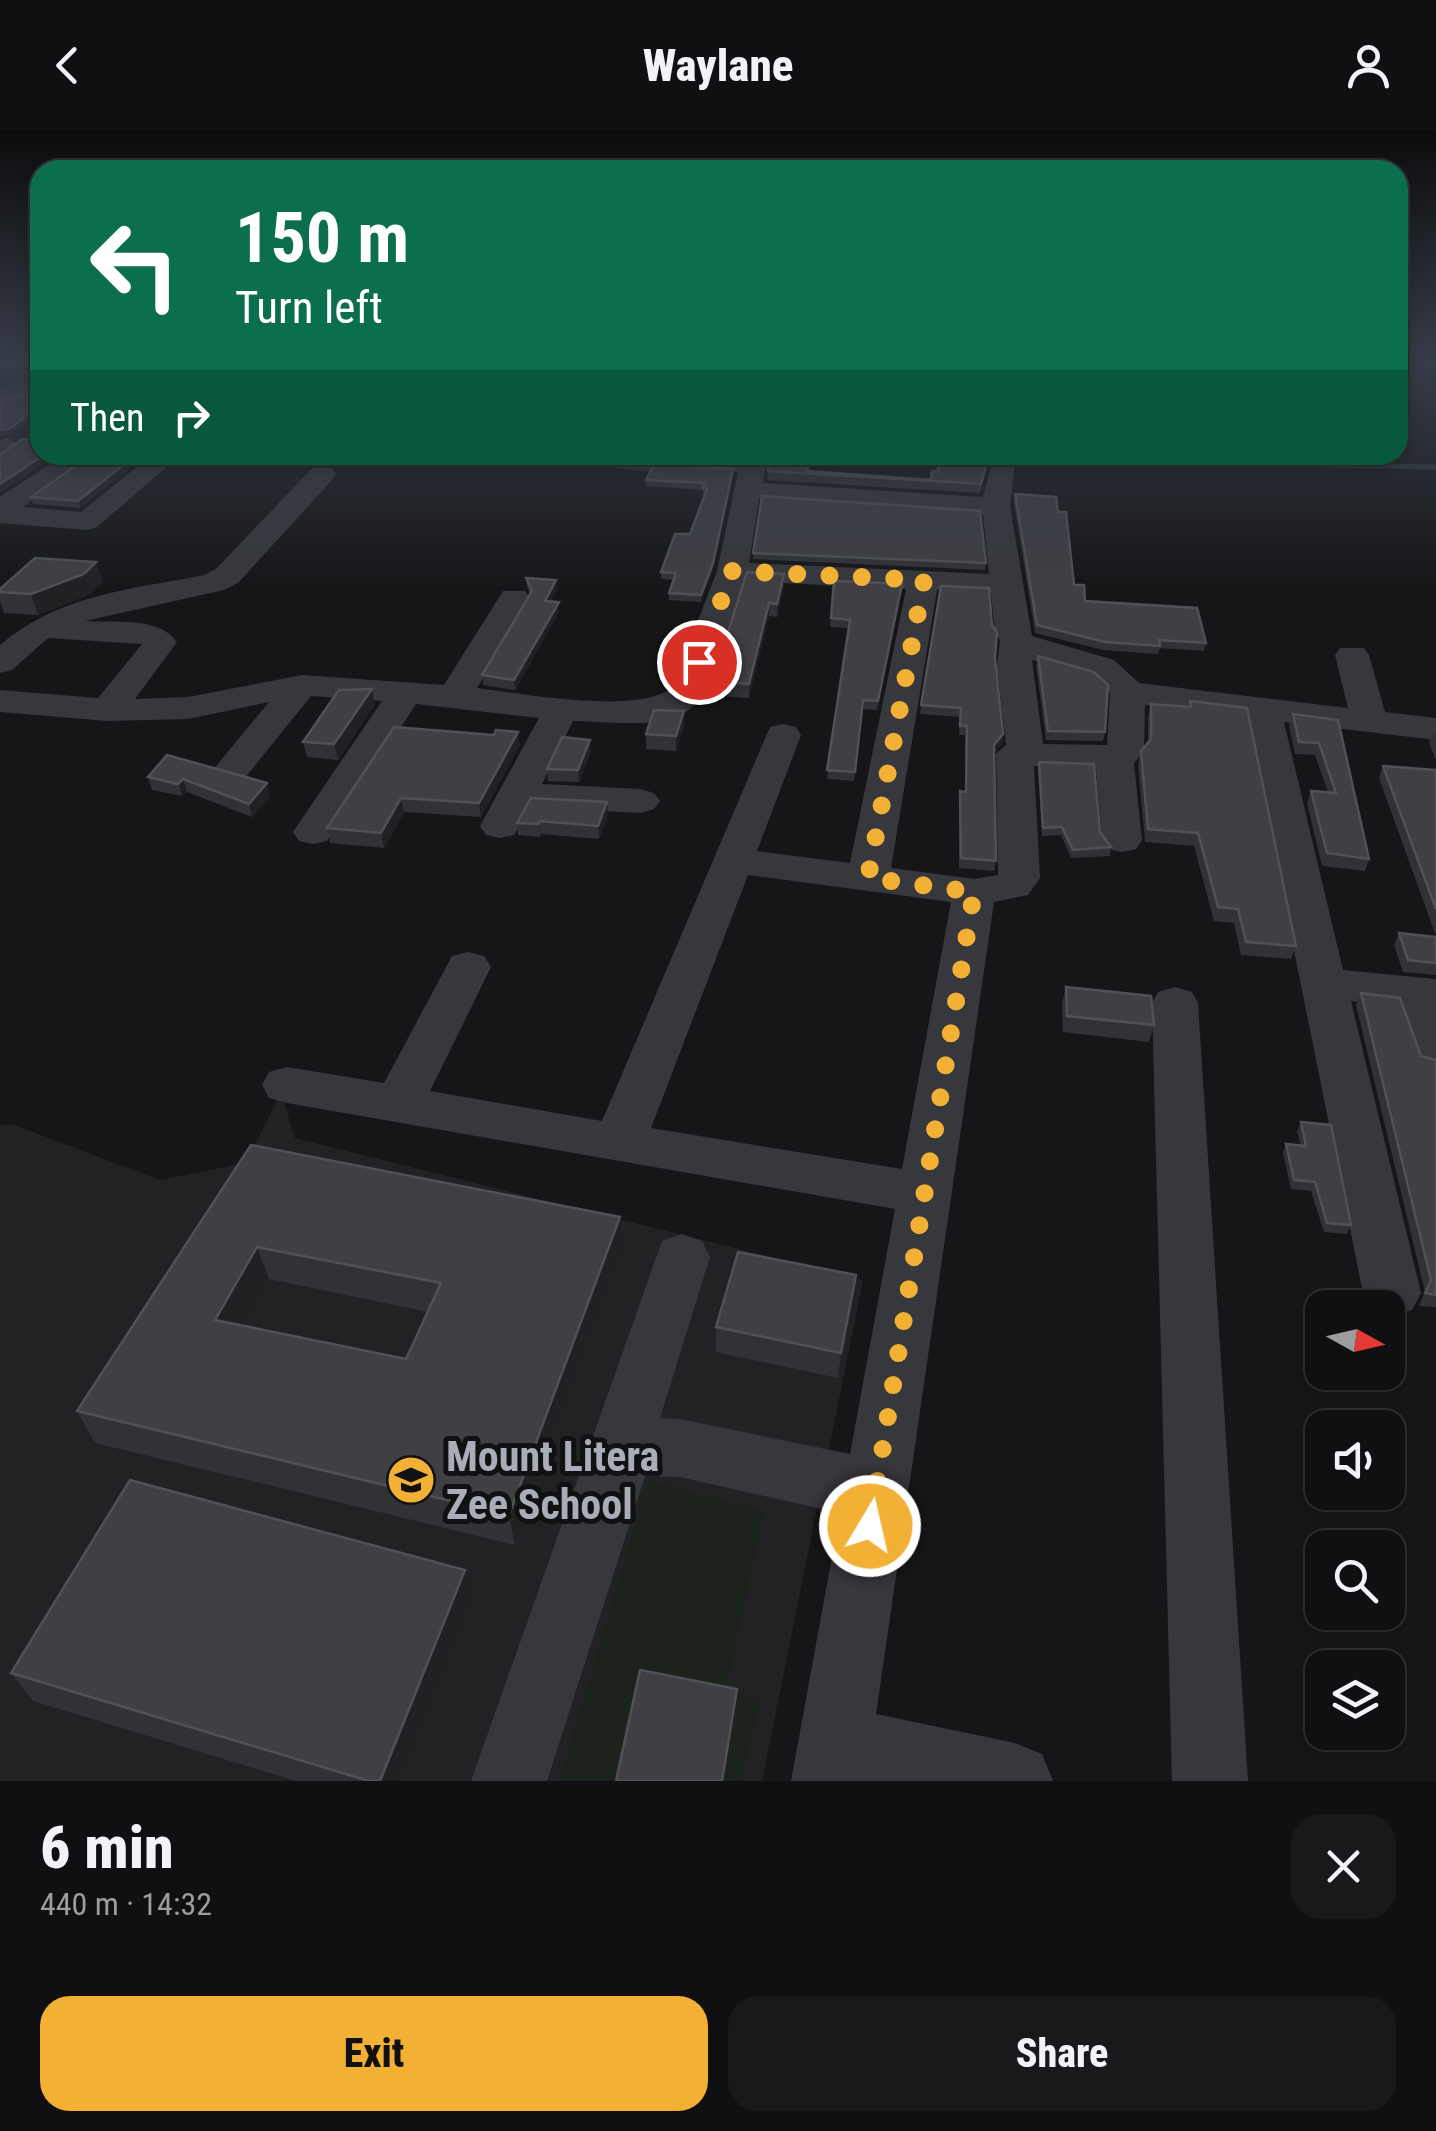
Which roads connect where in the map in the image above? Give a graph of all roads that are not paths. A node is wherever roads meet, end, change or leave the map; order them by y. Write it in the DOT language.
graph roads {
  1 [pos="68,465"];
  2 [pos="157,465"];
  3 [pos="700,465"];
  4 [pos="1002,465"];
  5 [pos="752,470"];
  6 [pos="322,474"];
  7 [pos="996,506"];
  8 [pos="0,512"];
  9 [pos="732,571"];
  10 [pos="924,580"];
  11 [pos="1008,584"];
  12 [pos="514,598"];
  13 [pos="40,628"];
  14 [pos="1016,641"];
  15 [pos="1352,654"];
  16 [pos="0,663"];
  17 [pos="302,685"];
  18 [pos="405,692"];
  19 [pos="1128,692"];
  20 [pos="456,696"];
  21 [pos="0,700"];
  22 [pos="1263,709"];
  23 [pos="107,710"];
  24 [pos="562,710"];
  25 [pos="1370,722"];
  26 [pos="1436,729"];
  27 [pos="783,734"];
  28 [pos="1026,754"];
  29 [pos="1114,757"];
  30 [pos="231,771"];
  31 [pos="640,802"];
  32 [pos="312,832"];
  33 [pos="1122,840"];
  34 [pos="734,860"];
  35 [pos="868,878"];
  36 [pos="974,892"];
  37 [pos="468,967"];
  38 [pos="1322,983"];
  39 [pos="1427,993"];
  40 [pos="1175,1002"];
  41 [pos="1436,1054"];
  42 [pos="288,1085"];
  43 [pos="399,1104"];
  44 [pos="619,1142"];
  45 [pos="923,1194"];
  46 [pos="682,1257"];
  47 [pos="1391,1290"];
  48 [pos="612,1472"];
  49 [pos="876,1490"];
  50 [pos="832,1762"];
  51 [pos="509,1781"];
  52 [pos="1014,1781"];
  53 [pos="1210,1781"];
  1 -- 8 [label="street"];
  2 -- 8 [label="street"];
  3 -- 5 [label="street"];
  4 -- 7 [label="street"];
  5 -- 7 [label="street"];
  5 -- 9 [label="street"];
  6 -- 13 [label="street"];
  7 -- 11 [label="street"];
  9 -- 10 [label="street"];
  9 -- 24 [label="street"];
  10 -- 11 [label="street"];
  10 -- 35 [label="street"];
  11 -- 14 [label="street"];
  12 -- 20 [label="street"];
  13 -- 16 [label="street"];
  13 -- 23 [label="street"];
  14 -- 19 [label="street"];
  14 -- 28 [label="street"];
  15 -- 25 [label="street"];
  17 -- 18 [label="street"];
  17 -- 23 [label="street"];
  17 -- 30 [label="street"];
  18 -- 20 [label="street"];
  18 -- 32 [label="street"];
  19 -- 22 [label="street"];
  19 -- 29 [label="street"];
  20 -- 24 [label="street"];
  21 -- 23 [label="street"];
  22 -- 25 [label="street"];
  22 -- 38 [label="street"];
  24 -- 31 [label="street"];
  25 -- 26 [label="street"];
  27 -- 34 [label="street"];
  28 -- 29 [label="street"];
  28 -- 36 [label="street"];
  29 -- 33 [label="street"];
  34 -- 35 [label="street"];
  34 -- 44 [label="street"];
  35 -- 36 [label="street"];
  36 -- 45 [label="street"];
  37 -- 43 [label="street"];
  38 -- 39 [label="street"];
  38 -- 47 [label="street"];
  39 -- 41 [label="street"];
  40 -- 53 [label="street"];
  42 -- 43 [label="street"];
  43 -- 44 [label="street"];
  44 -- 45 [label="street"];
  45 -- 49 [label="street"];
  46 -- 48 [label="street"];
  48 -- 49 [label="street"];
  48 -- 51 [label="street"];
  49 -- 50 [label="street"];
  50 -- 52 [label="street"];
}
